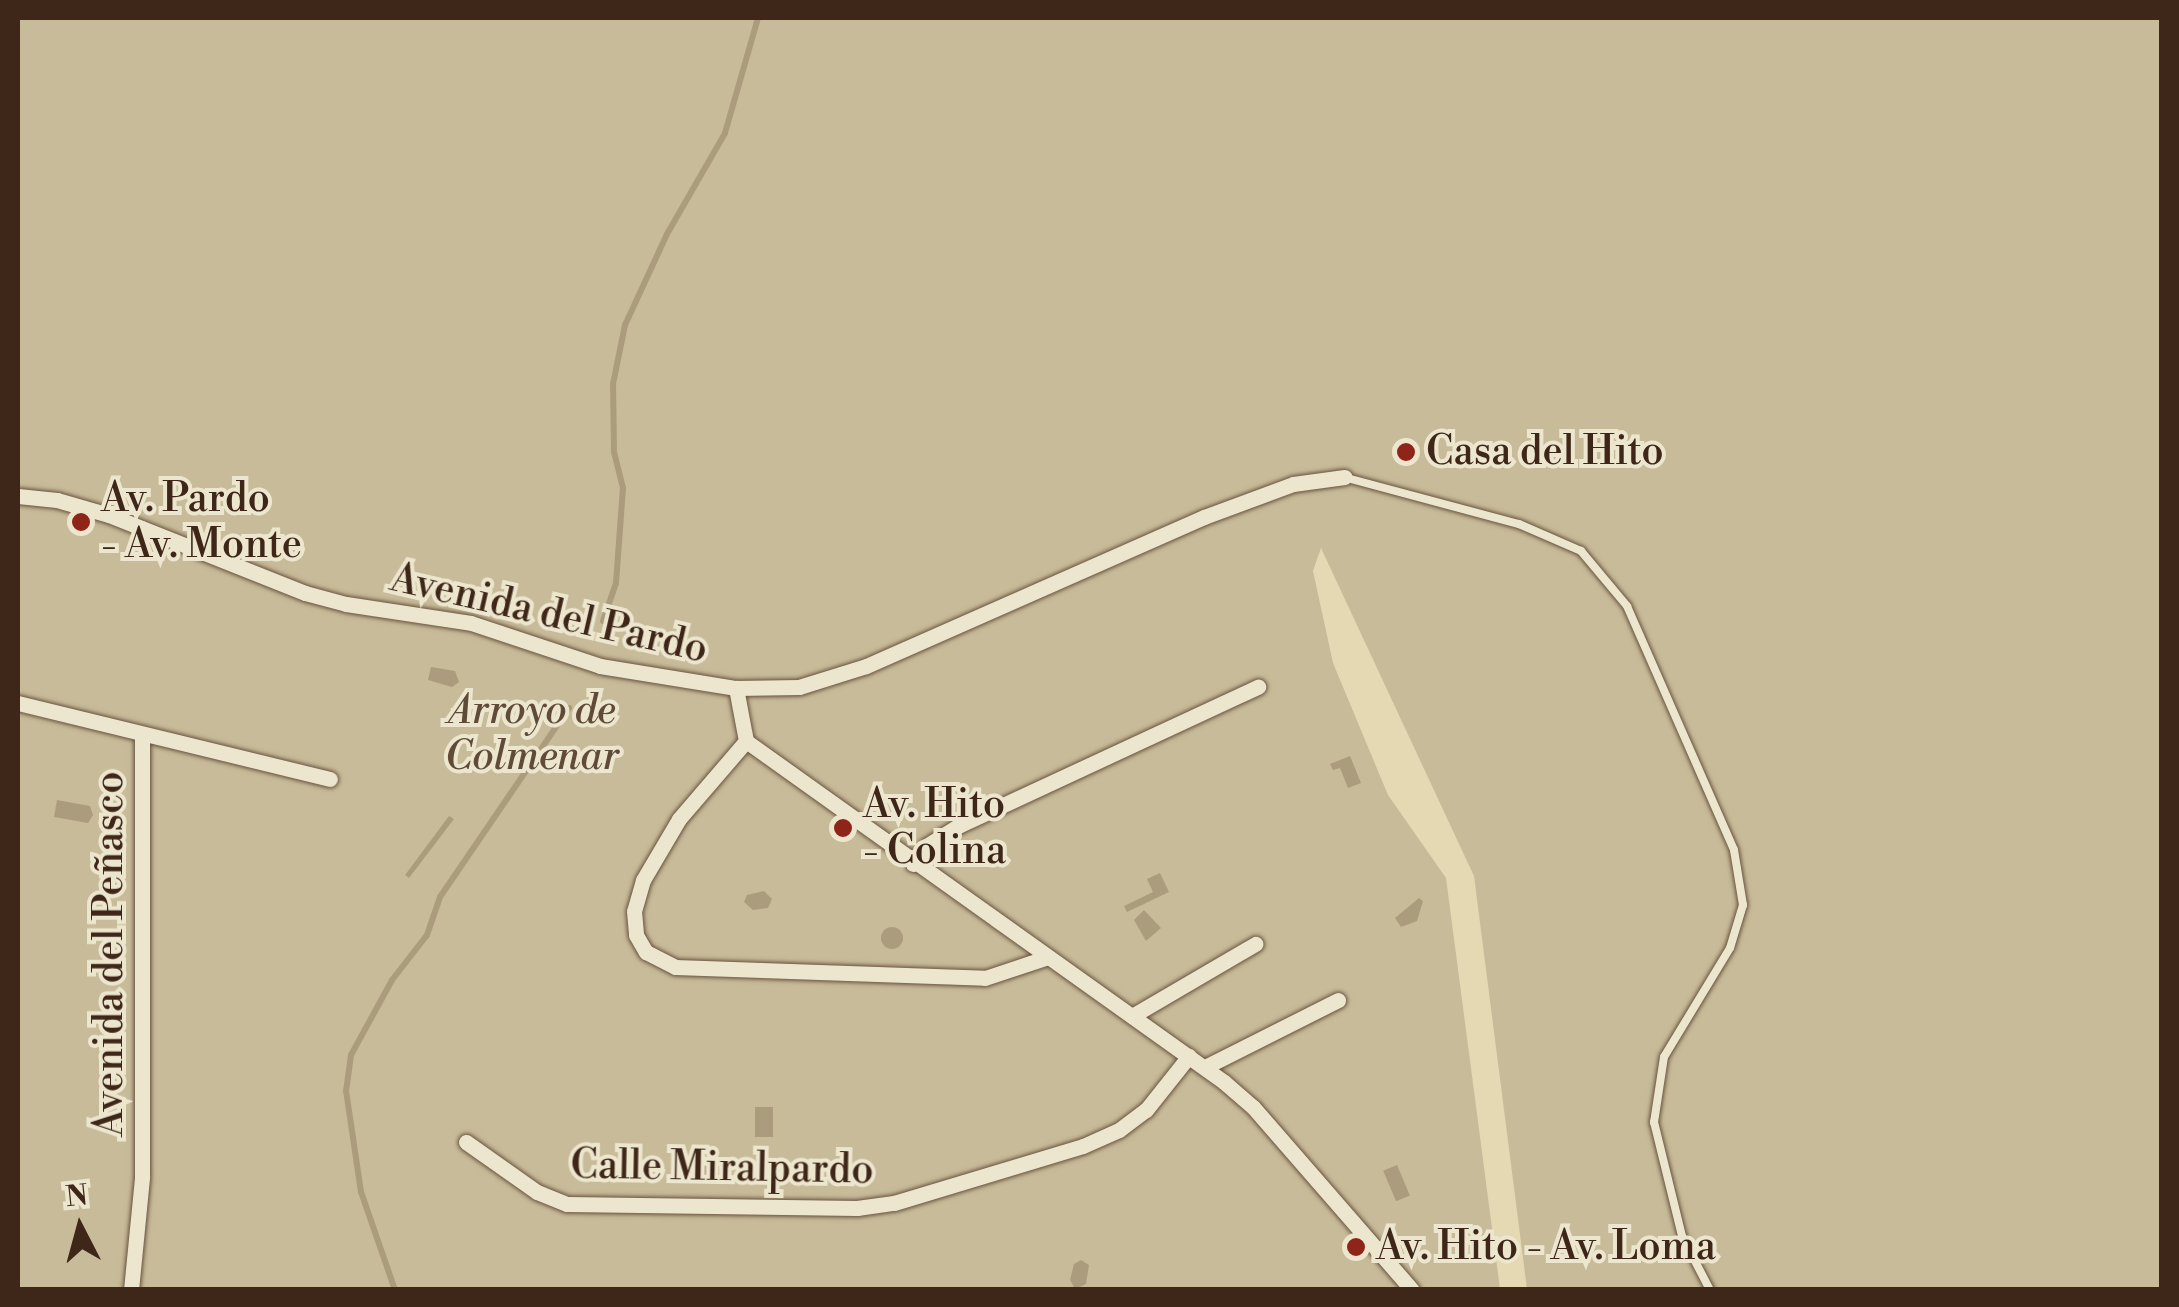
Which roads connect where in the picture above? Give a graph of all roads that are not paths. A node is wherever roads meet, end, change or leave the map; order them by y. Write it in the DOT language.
graph roads {
  1 [pos="1345,477"];
  2 [pos="18,496"];
  3 [pos="1258,687"];
  4 [pos="736,688"];
  5 [pos="18,704"];
  6 [pos="142,737"];
  7 [pos="746,741"];
  8 [pos="330,779"];
  9 [pos="913,864"];
  10 [pos="1255,944"];
  11 [pos="1045,958"];
  12 [pos="1338,1000"];
  13 [pos="1132,1016"];
  14 [pos="1189,1056"];
  15 [pos="1205,1066"];
  16 [pos="466,1142"];
  17 [pos="131,1290"];
  18 [pos="1412,1290"];
  19 [pos="1710,1290"];
  1 -- 4 [label="street, Avenida del Pardo"];
  1 -- 19 [label="lane"];
  2 -- 4 [label="street, Avenida del Pardo"];
  3 -- 9 [label="street"];
  4 -- 7 [label="street"];
  5 -- 6 [label="street"];
  6 -- 8 [label="street"];
  6 -- 17 [label="street, Avenida del Peñasco"];
  7 -- 9 [label="street"];
  7 -- 11 [label="street"];
  9 -- 11 [label="street"];
  10 -- 13 [label="street"];
  11 -- 13 [label="street"];
  12 -- 15 [label="street"];
  13 -- 14 [label="street"];
  14 -- 15 [label="street"];
  14 -- 16 [label="street, Calle Miralpardo"];
  15 -- 18 [label="street"];
}
